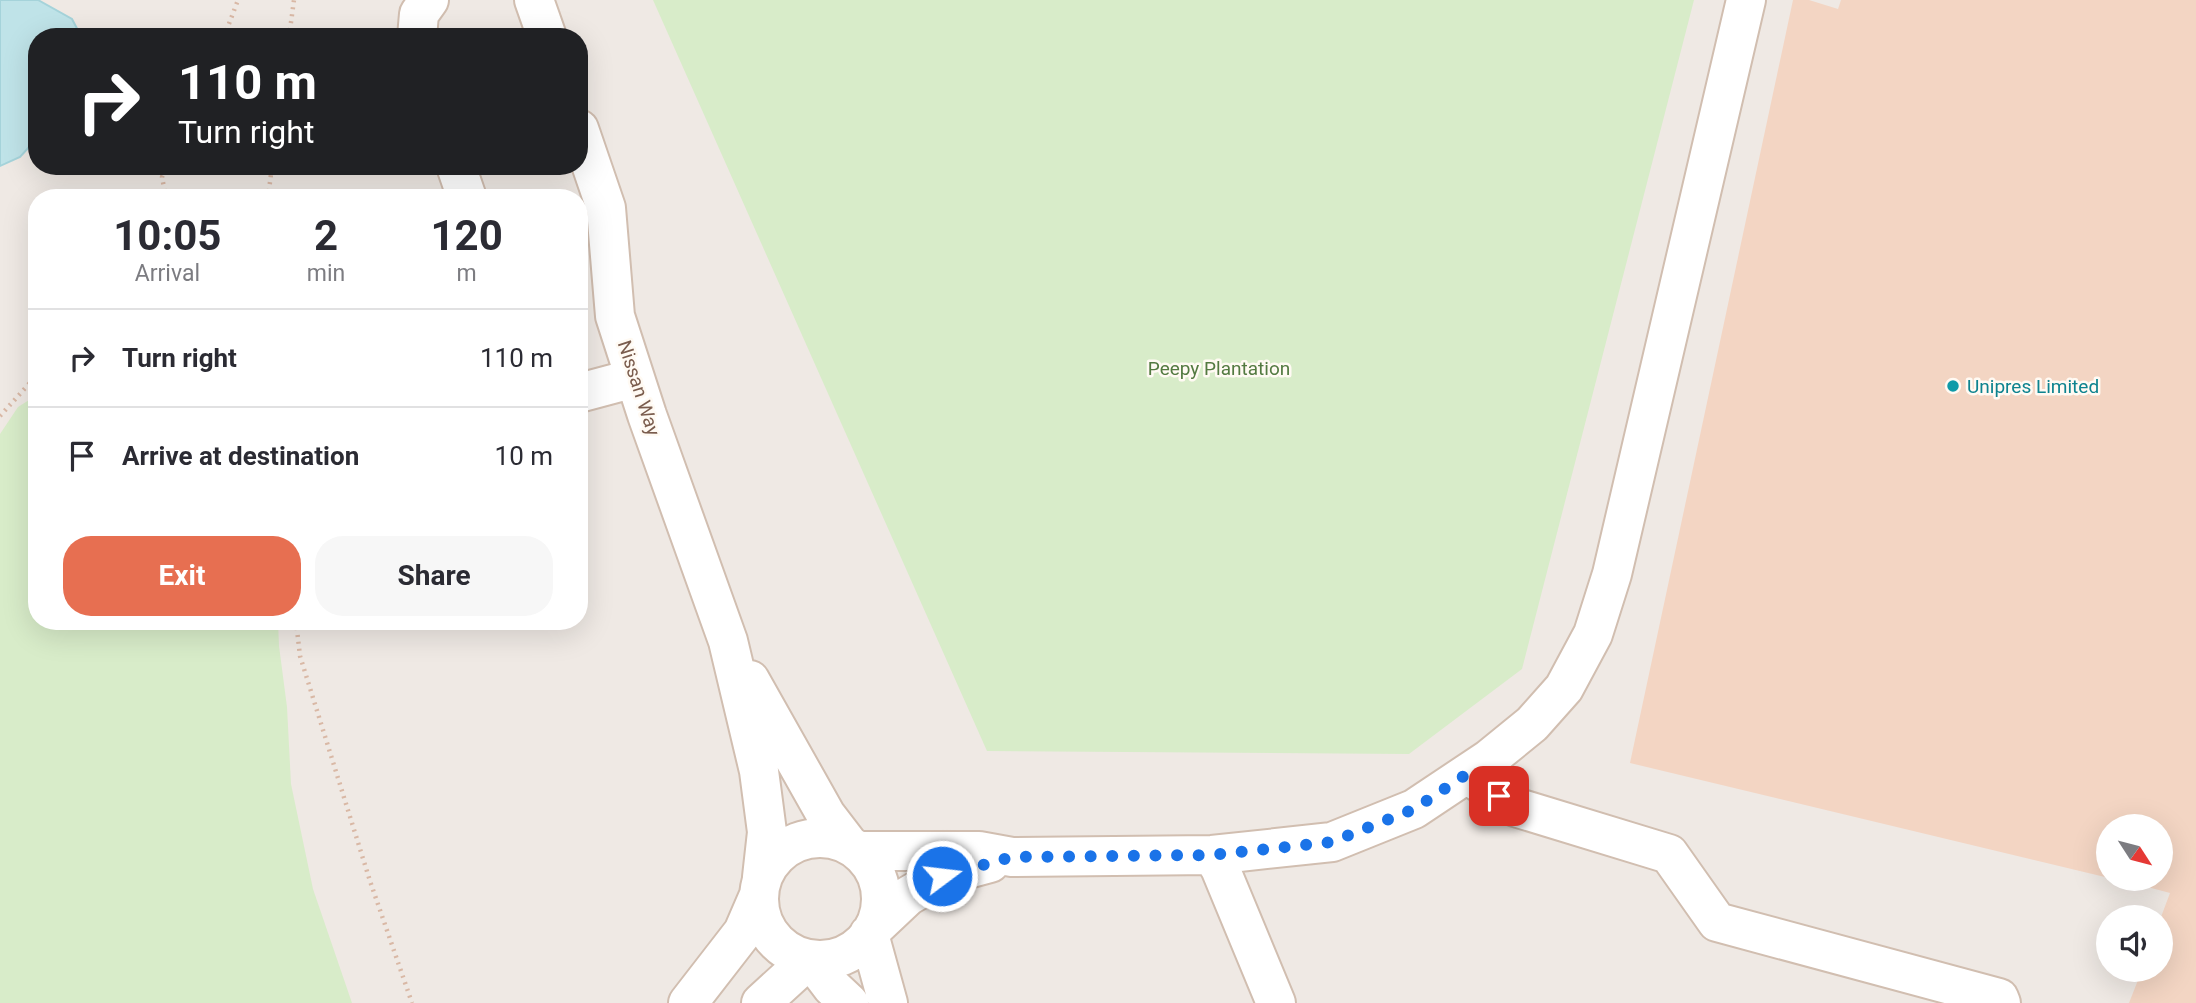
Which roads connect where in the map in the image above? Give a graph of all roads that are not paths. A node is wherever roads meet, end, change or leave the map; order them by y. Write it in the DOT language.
graph roads {
  1 [pos="429,0"];
  2 [pos="534,0"];
  3 [pos="1746,0"];
  4 [pos="417,28"];
  5 [pos="544,28"];
  6 [pos="588,155"];
  7 [pos="635,378"];
  8 [pos="588,391"];
  9 [pos="728,641"];
  10 [pos="1467,774"];
  11 [pos="853,848"];
  12 [pos="1212,855"];
  13 [pos="1012,857"];
  14 [pos="760,886"];
  15 [pos="871,931"];
  16 [pos="810,962"];
  17 [pos="688,1003"];
  18 [pos="761,1003"];
  19 [pos="849,1003"];
  20 [pos="888,1003"];
  21 [pos="1276,1003"];
  22 [pos="2001,1003"];
  1 -- 4 [label="street"];
  2 -- 5 [label="street"];
  3 -- 10 [label="street"];
  6 -- 7 [label="street, Nissan Way"];
  7 -- 8 [label="street"];
  7 -- 9 [label="street, Nissan Way"];
  9 -- 11 [label="street"];
  9 -- 14 [label="street"];
  10 -- 12 [label="street"];
  10 -- 22 [label="street"];
  11 -- 13 [label="street"];
  11 -- 14 [label="street"];
  11 -- 15 [label="street"];
  12 -- 13 [label="street"];
  12 -- 21 [label="street"];
  13 -- 15 [label="street"];
  14 -- 16 [label="street"];
  14 -- 17 [label="street"];
  15 -- 16 [label="street"];
  15 -- 20 [label="street"];
  16 -- 18 [label="street"];
  16 -- 19 [label="street"];
}
